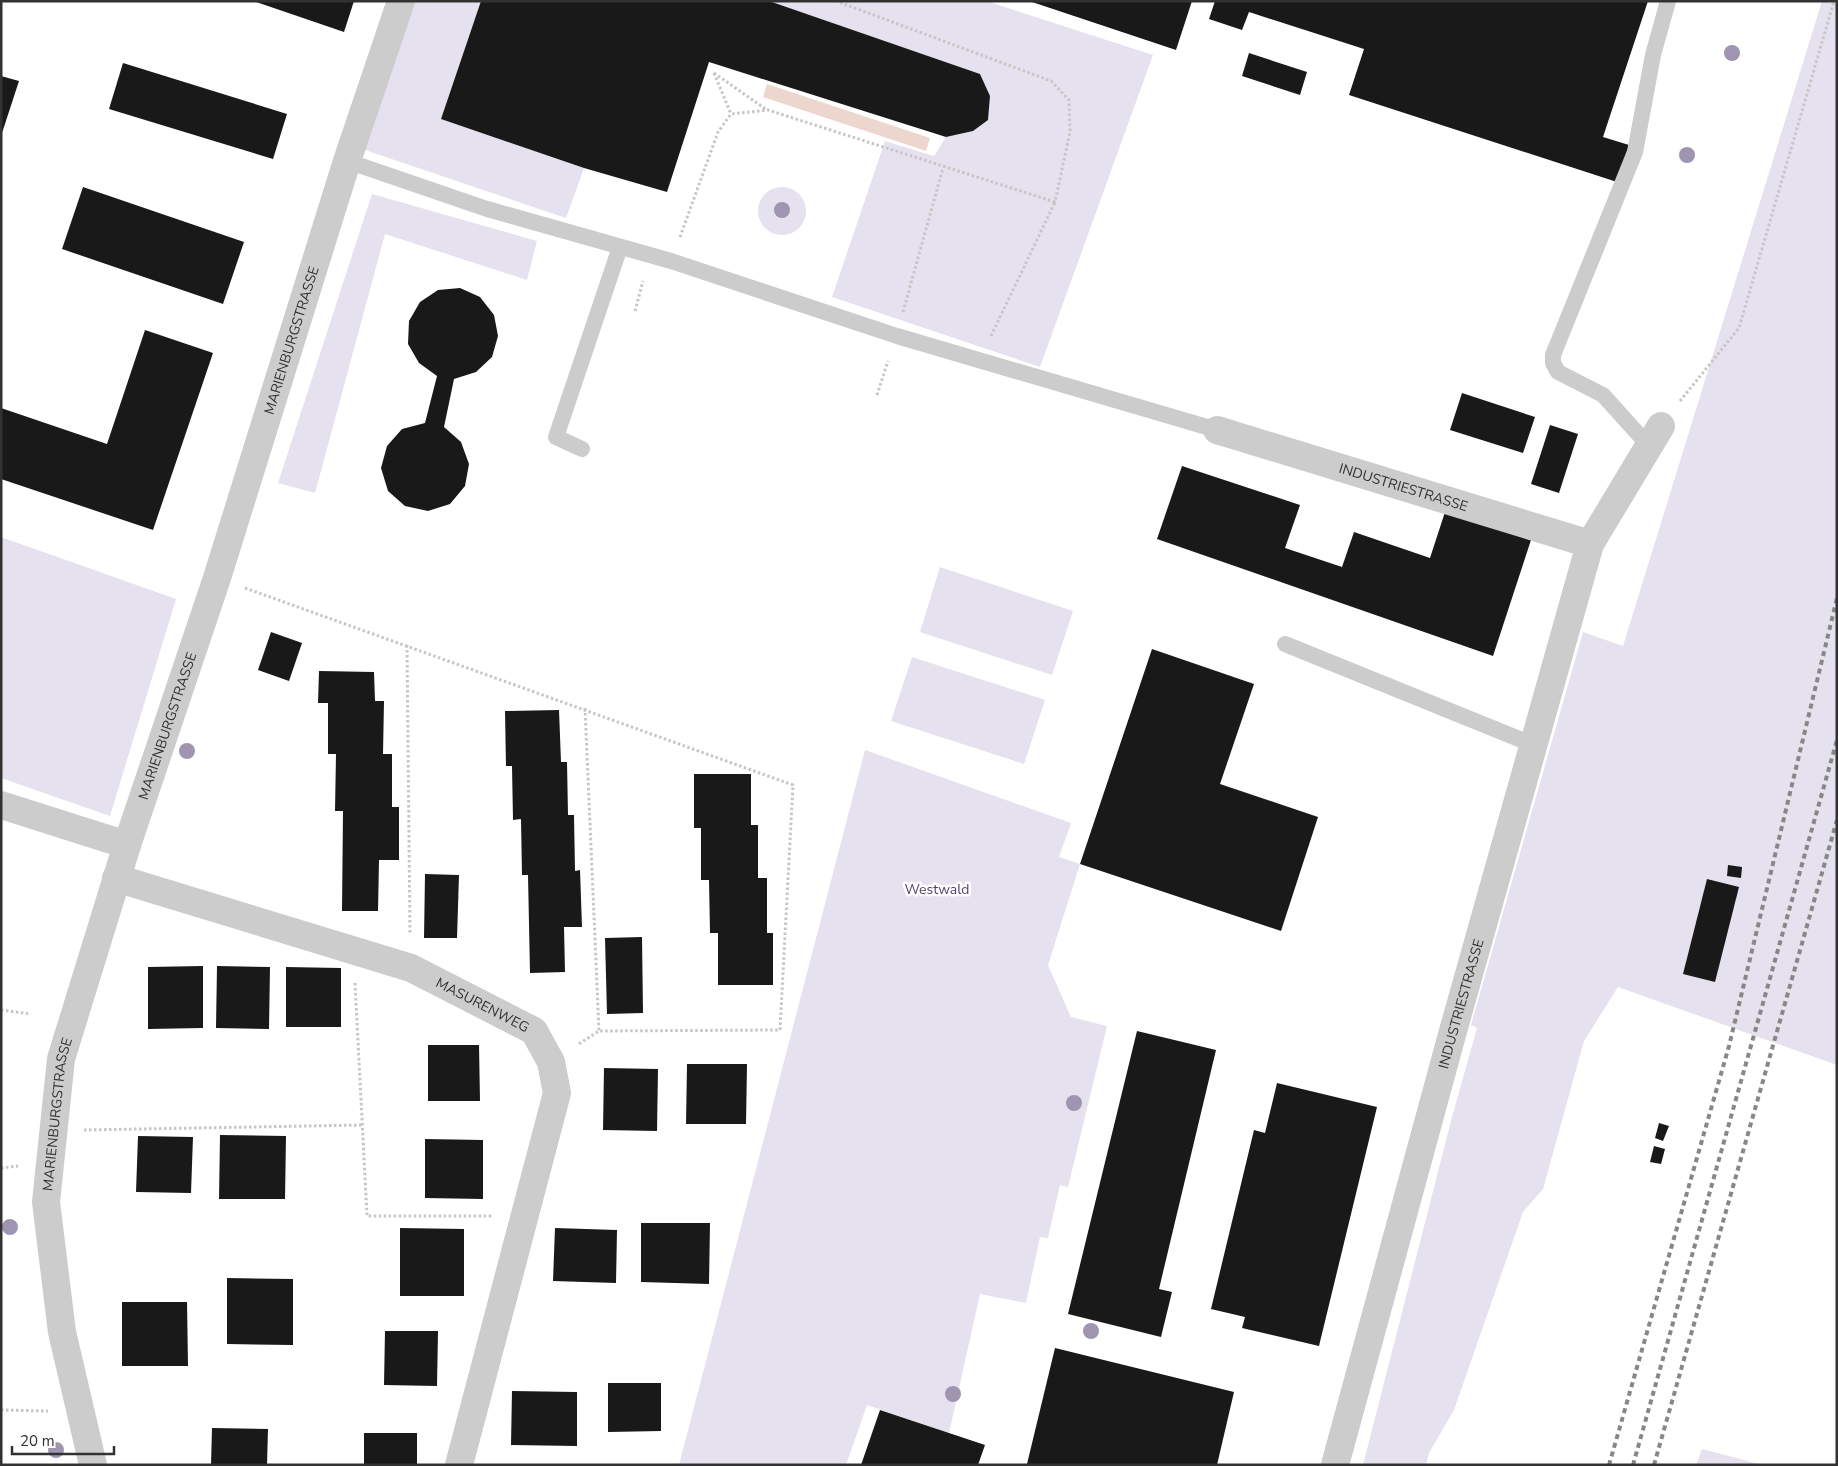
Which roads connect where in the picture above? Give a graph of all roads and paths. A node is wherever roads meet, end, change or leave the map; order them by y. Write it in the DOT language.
graph roads {
  1 [pos="401,1"];
  2 [pos="836,1"];
  3 [pos="1668,1"];
  4 [pos="1834,1"];
  5 [pos="768,110"];
  6 [pos="731,114"];
  7 [pos="347,162"];
  8 [pos="943,168"];
  9 [pos="1055,202"];
  10 [pos="620,247"];
  11 [pos="672,261"];
  12 [pos="641,290"];
  13 [pos="635,311"];
  14 [pos="897,336"];
  15 [pos="980,359"];
  16 [pos="877,395"];
  17 [pos="1217,430"];
  18 [pos="1655,436"];
  19 [pos="582,449"];
  20 [pos="1590,544"];
  21 [pos="217,578"];
  22 [pos="1285,644"];
  23 [pos="407,645"];
  24 [pos="585,708"];
  25 [pos="1534,745"];
  26 [pos="1,805"];
  27 [pos="127,846"];
  28 [pos="116,878"];
  29 [pos="354,952"];
  30 [pos="411,968"];
  31 [pos="1,1010"];
  32 [pos="31,1014"];
  33 [pos="600,1031"];
  34 [pos="551,1062"];
  35 [pos="364,1125"];
  36 [pos="52,1130"];
  37 [pos="526,1216"];
  38 [pos="1,1410"];
  39 [pos="80,1412"];
  40 [pos="93,1465"];
  41 [pos="459,1465"];
  42 [pos="1335,1465"];
  1 -- 7 [label="street, MARIENBURGSTRASSE"];
  2 -- 9 [label="path"];
  3 -- 18 [label="lane"];
  4 -- 18 [label="path"];
  5 -- 6 [label="path"];
  5 -- 6 [label="path"];
  5 -- 8 [label="path"];
  6 -- 11 [label="path"];
  7 -- 10 [label="lane"];
  7 -- 21 [label="street, MARIENBURGSTRASSE"];
  8 -- 9 [label="path"];
  8 -- 14 [label="path"];
  9 -- 15 [label="path"];
  10 -- 11 [label="lane"];
  10 -- 19 [label="lane"];
  11 -- 14 [label="lane"];
  12 -- 13 [label="path"];
  14 -- 15 [label="lane"];
  14 -- 16 [label="path"];
  15 -- 17 [label="lane"];
  17 -- 20 [label="street, INDUSTRIESTRASSE"];
  18 -- 20 [label="street, INDUSTRIESTRASSE"];
  20 -- 25 [label="street, INDUSTRIESTRASSE"];
  21 -- 23 [label="path"];
  21 -- 27 [label="street, MARIENBURGSTRASSE"];
  22 -- 25 [label="lane"];
  23 -- 24 [label="path"];
  23 -- 30 [label="path"];
  24 -- 33 [label="path"];
  24 -- 33 [label="path"];
  25 -- 42 [label="street, INDUSTRIESTRASSE"];
  26 -- 27 [label="street"];
  27 -- 28 [label="street, MARIENBURGSTRASSE"];
  28 -- 29 [label="street, MASURENWEG"];
  28 -- 36 [label="street, MARIENBURGSTRASSE"];
  29 -- 30 [label="street, MASURENWEG"];
  29 -- 35 [label="path"];
  30 -- 34 [label="street, MASURENWEG"];
  31 -- 32 [label="path"];
  33 -- 34 [label="path"];
  34 -- 37 [label="street, MASURENWEG"];
  35 -- 36 [label="path"];
  35 -- 37 [label="path"];
  36 -- 39 [label="street, MARIENBURGSTRASSE"];
  37 -- 41 [label="street, MASURENWEG"];
  38 -- 39 [label="path"];
  39 -- 40 [label="street, MARIENBURGSTRASSE"];
}
